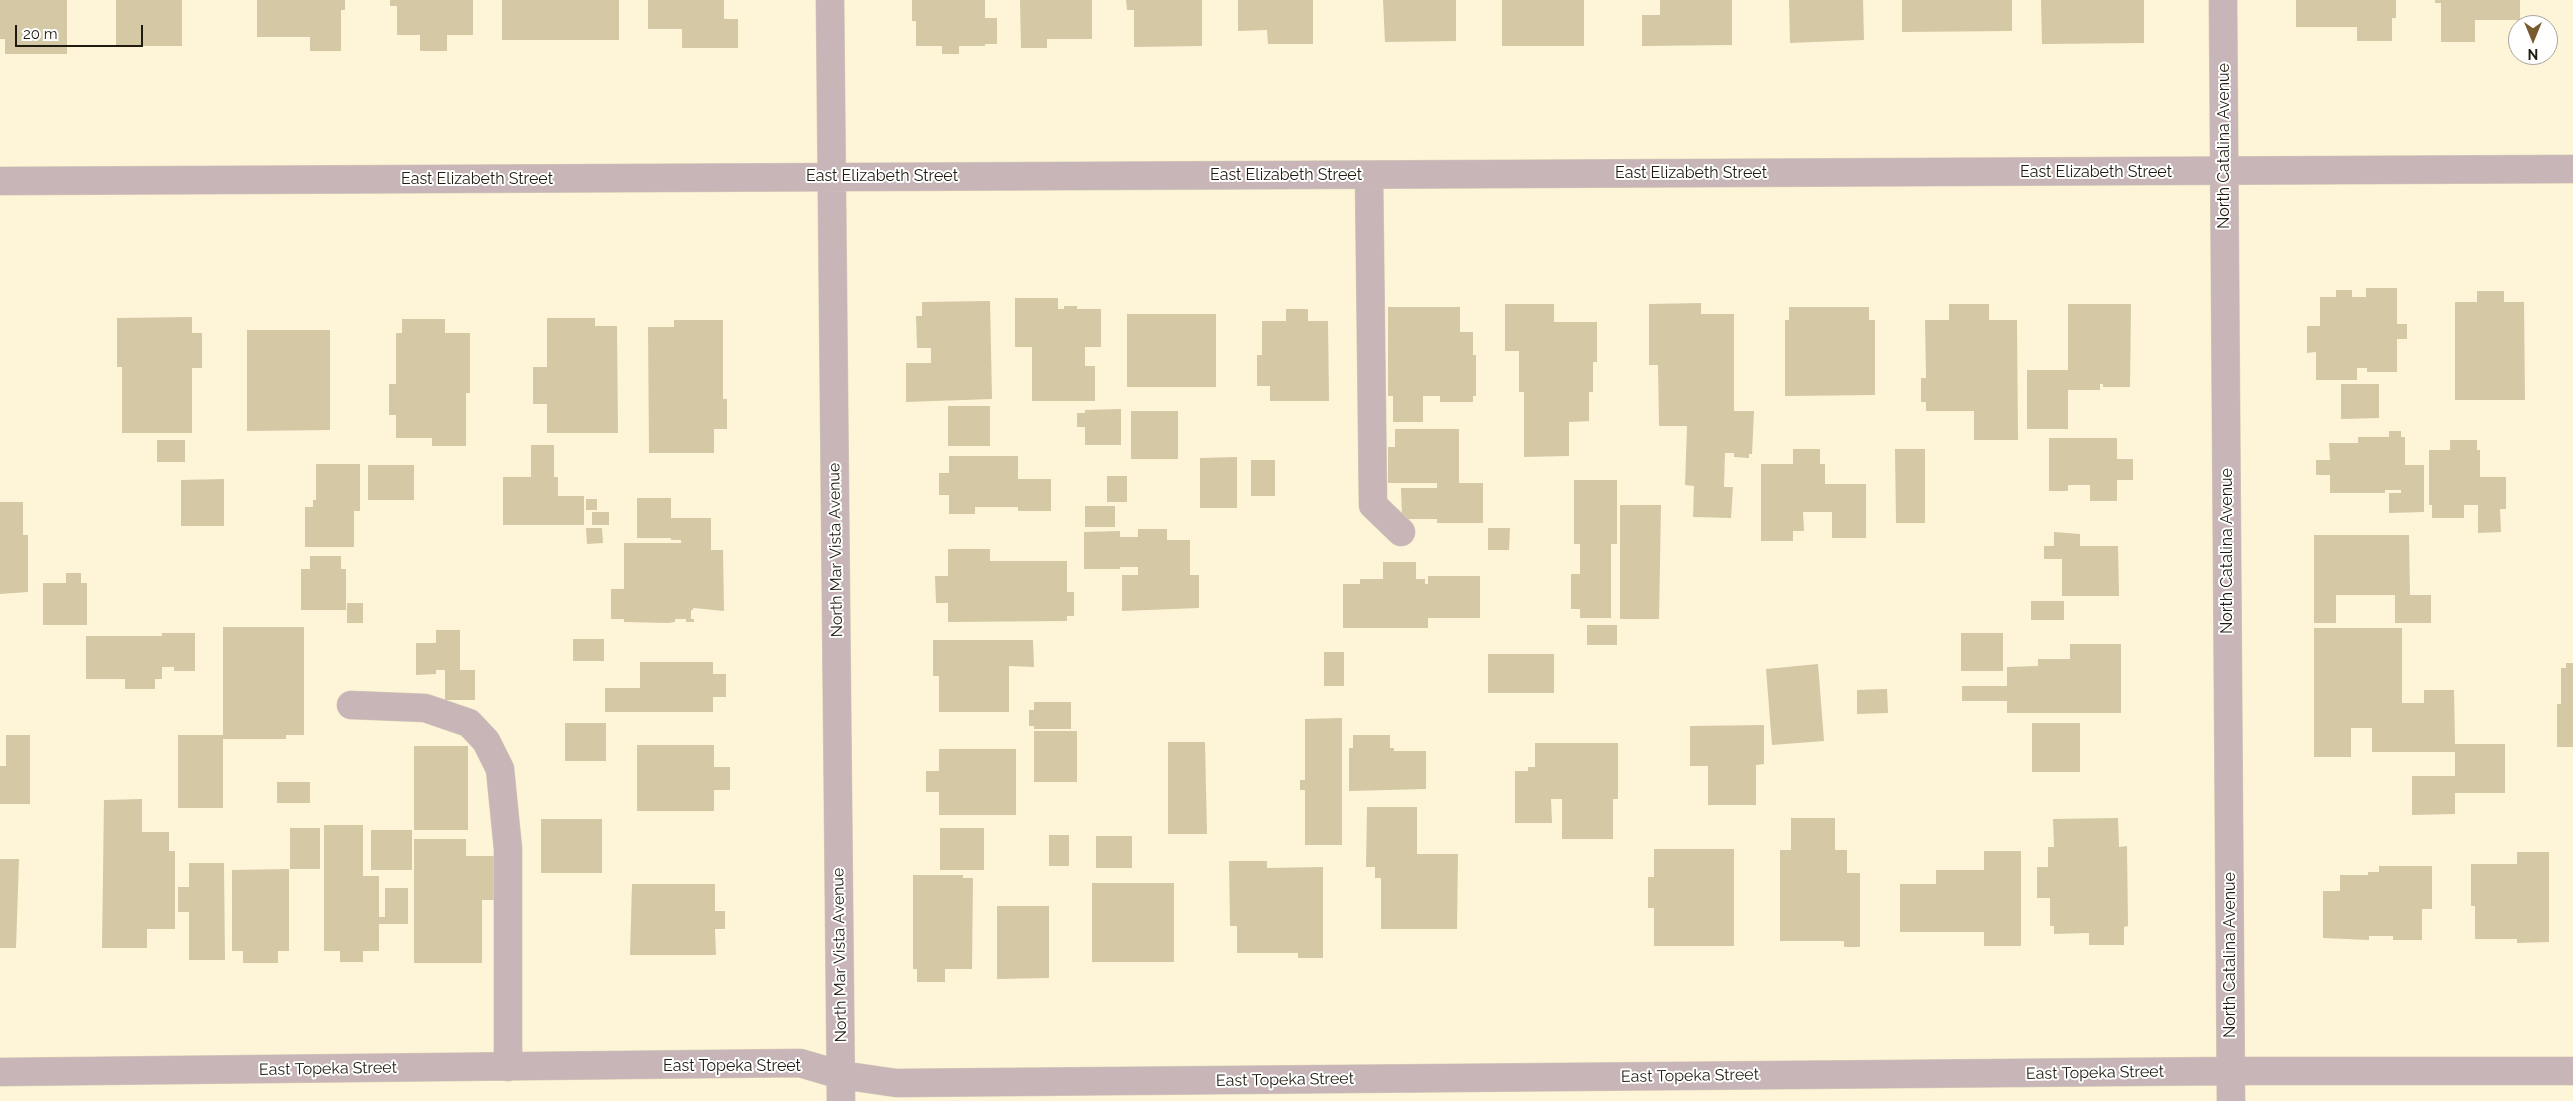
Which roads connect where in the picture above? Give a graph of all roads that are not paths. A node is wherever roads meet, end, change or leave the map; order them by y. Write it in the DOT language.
graph roads {
  1 [pos="830,0"];
  2 [pos="2223,0"];
  3 [pos="2573,169"];
  4 [pos="2223,171"];
  5 [pos="1369,175"];
  6 [pos="832,176"];
  7 [pos="0,181"];
  8 [pos="1401,532"];
  9 [pos="352,705"];
  10 [pos="508,1067"];
  11 [pos="2231,1071"];
  12 [pos="2573,1071"];
  13 [pos="0,1072"];
  14 [pos="841,1088"];
  15 [pos="2231,1101"];
  1 -- 6 [label="street, North Mar Vista Avenue"];
  2 -- 4 [label="street, North Catalina Avenue"];
  3 -- 4 [label="street, East Elizabeth Street"];
  4 -- 5 [label="street, East Elizabeth Street"];
  4 -- 11 [label="street, North Catalina Avenue"];
  5 -- 6 [label="street, East Elizabeth Street"];
  5 -- 8 [label="street"];
  6 -- 7 [label="street, East Elizabeth Street"];
  6 -- 14 [label="street, North Mar Vista Avenue"];
  9 -- 10 [label="street"];
  10 -- 13 [label="street, East Topeka Street"];
  10 -- 14 [label="street, East Topeka Street"];
  11 -- 12 [label="street, East Topeka Street"];
  11 -- 14 [label="street, East Topeka Street"];
  11 -- 15 [label="street, North Catalina Avenue"];
}
